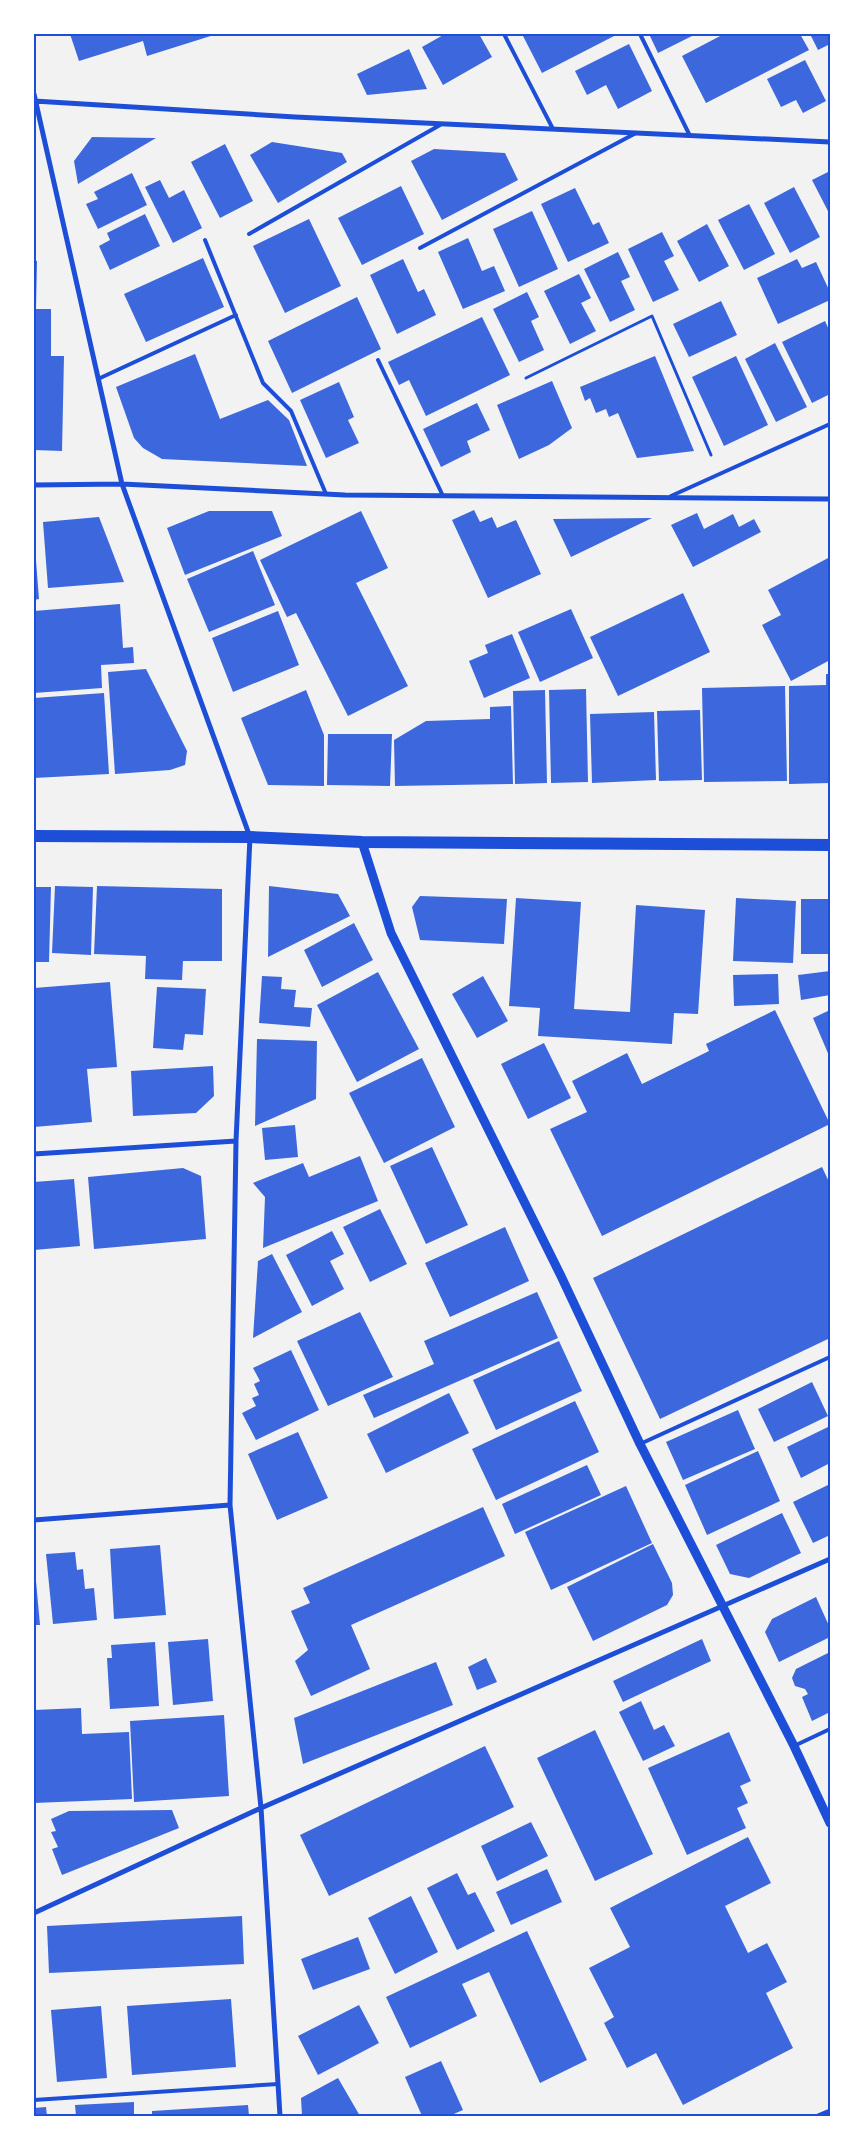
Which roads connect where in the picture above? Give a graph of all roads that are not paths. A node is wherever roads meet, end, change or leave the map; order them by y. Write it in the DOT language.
graph roads {
  1 [pos="504,34"];
  2 [pos="640,34"];
  3 [pos="34,94"];
  4 [pos="35,101"];
  5 [pos="441,124"];
  6 [pos="553,129"];
  7 [pos="636,133"];
  8 [pos="690,136"];
  9 [pos="830,142"];
  10 [pos="249,234"];
  11 [pos="205,240"];
  12 [pos="420,248"];
  13 [pos="236,316"];
  14 [pos="378,360"];
  15 [pos="98,379"];
  16 [pos="830,424"];
  17 [pos="122,484"];
  18 [pos="34,485"];
  19 [pos="326,494"];
  20 [pos="443,496"];
  21 [pos="666,498"];
  22 [pos="830,499"];
  23 [pos="34,836"];
  24 [pos="250,837"];
  25 [pos="362,842"];
  26 [pos="830,845"];
  27 [pos="236,1141"];
  28 [pos="34,1154"];
  29 [pos="830,1357"];
  30 [pos="640,1444"];
  31 [pos="230,1505"];
  32 [pos="34,1520"];
  33 [pos="830,1559"];
  34 [pos="723,1608"];
  35 [pos="830,1729"];
  36 [pos="794,1746"];
  37 [pos="261,1808"];
  38 [pos="830,1824"];
  39 [pos="34,1913"];
  40 [pos="278,2084"];
  41 [pos="34,2100"];
  42 [pos="830,2111"];
  43 [pos="280,2116"];
  44 [pos="818,2116"];
  1 -- 6 [label="lane"];
  2 -- 8 [label="lane"];
  3 -- 4 [label="street"];
  4 -- 5 [label="street"];
  4 -- 15 [label="street"];
  5 -- 6 [label="street"];
  5 -- 10 [label="lane"];
  6 -- 7 [label="street"];
  7 -- 8 [label="street"];
  7 -- 12 [label="lane"];
  8 -- 9 [label="street"];
  11 -- 13 [label="lane"];
  13 -- 15 [label="lane"];
  13 -- 19 [label="lane"];
  14 -- 20 [label="lane"];
  15 -- 17 [label="street"];
  16 -- 21 [label="lane"];
  17 -- 18 [label="street"];
  17 -- 19 [label="street"];
  17 -- 24 [label="street"];
  19 -- 20 [label="street"];
  20 -- 21 [label="street"];
  21 -- 22 [label="street"];
  23 -- 24 [label="main road"];
  24 -- 25 [label="main road"];
  24 -- 27 [label="street"];
  25 -- 26 [label="main road"];
  25 -- 30 [label="street"];
  27 -- 28 [label="street"];
  27 -- 31 [label="street"];
  29 -- 30 [label="lane"];
  30 -- 34 [label="street"];
  31 -- 32 [label="street"];
  31 -- 37 [label="street"];
  33 -- 34 [label="street"];
  34 -- 36 [label="street"];
  34 -- 37 [label="street"];
  35 -- 36 [label="lane"];
  36 -- 38 [label="street"];
  37 -- 39 [label="street"];
  37 -- 40 [label="street"];
  40 -- 41 [label="lane"];
  40 -- 43 [label="street"];
  42 -- 44 [label="street"];
}
